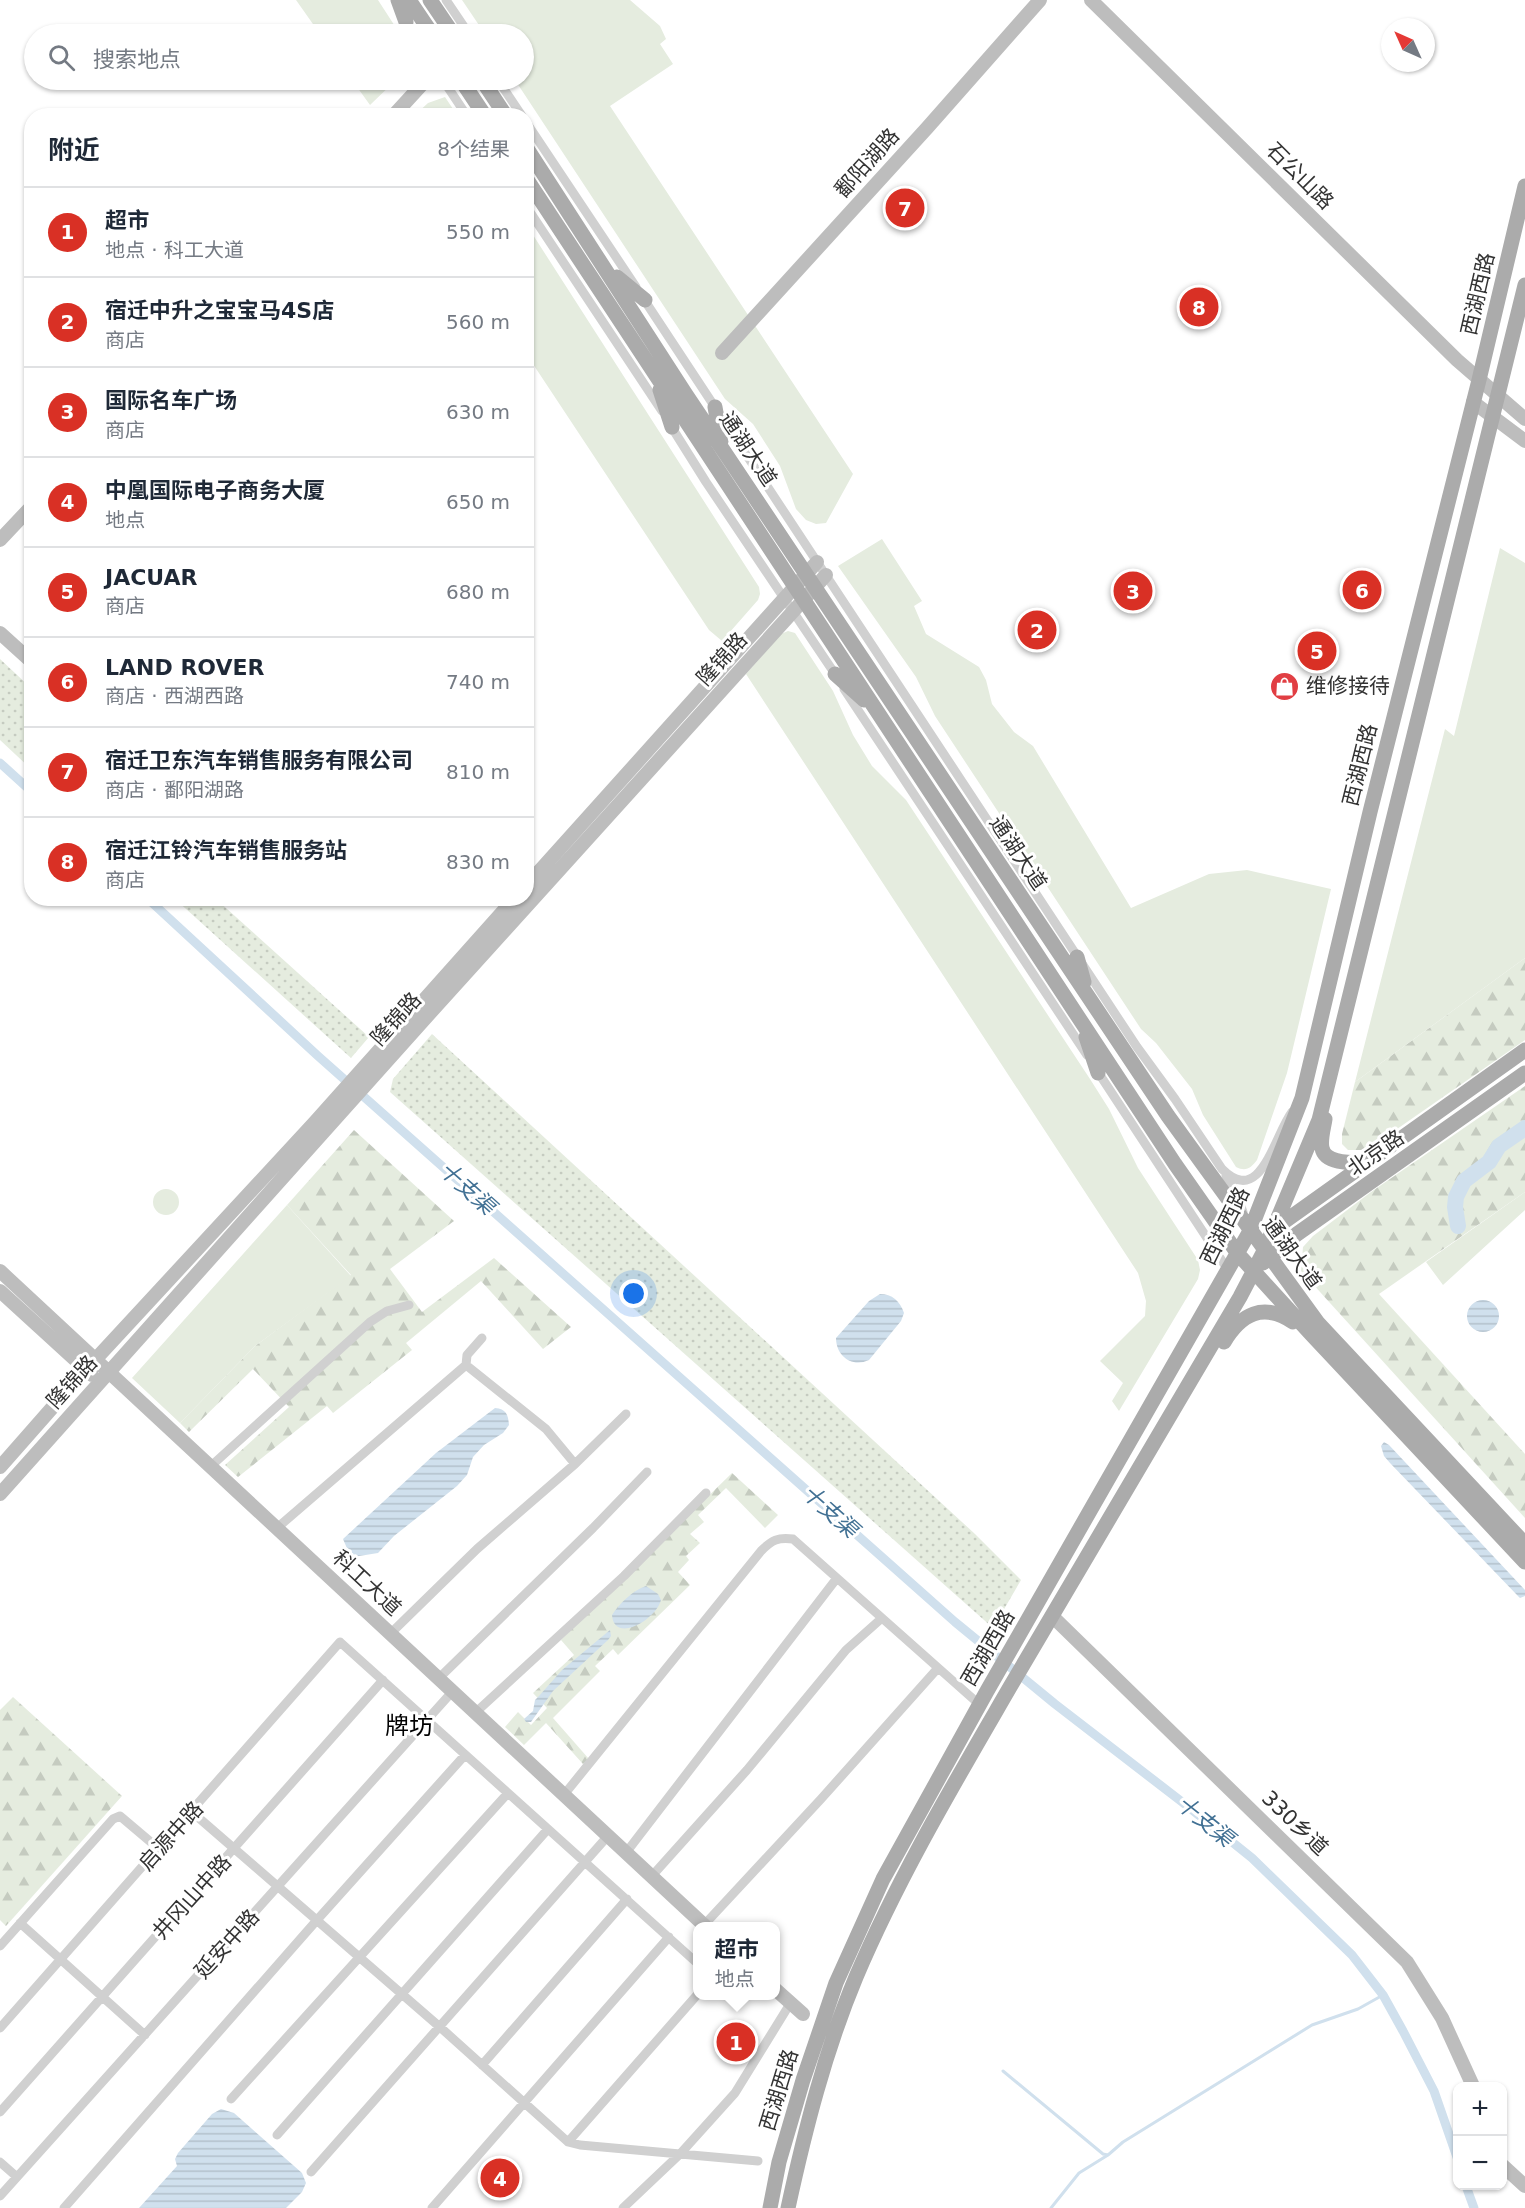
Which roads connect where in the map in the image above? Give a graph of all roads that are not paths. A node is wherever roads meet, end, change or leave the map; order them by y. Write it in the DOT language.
graph roads {
  1 [pos="392,0"];
  2 [pos="398,0"];
  3 [pos="409,0"];
  4 [pos="430,0"];
  5 [pos="446,0"];
  6 [pos="1028,0"];
  7 [pos="1040,0"];
  8 [pos="1091,0"];
  9 [pos="407,24"];
  10 [pos="408,24"];
  11 [pos="425,24"];
  12 [pos="446,24"];
  13 [pos="462,24"];
  14 [pos="417,90"];
  15 [pos="450,90"];
  16 [pos="468,90"];
  17 [pos="489,90"];
  18 [pos="505,90"];
  19 [pos="400,108"];
  20 [pos="462,108"];
  21 [pos="480,108"];
  22 [pos="501,108"];
  23 [pos="517,108"];
  24 [pos="534,134"];
  25 [pos="534,159"];
  26 [pos="1525,186"];
  27 [pos="534,203"];
  28 [pos="534,204"];
  29 [pos="606,267"];
  30 [pos="1525,285"];
  31 [pos="645,300"];
  32 [pos="653,370"];
  33 [pos="1479,380"];
  34 [pos="1497,396"];
  35 [pos="1473,402"];
  36 [pos="715,407"];
  37 [pos="1492,417"];
  38 [pos="1525,419"];
  39 [pos="672,428"];
  40 [pos="1525,441"];
  41 [pos="723,449"];
  42 [pos="24,514"];
  43 [pos="0,540"];
  44 [pos="812,568"];
  45 [pos="821,581"];
  46 [pos="790,592"];
  47 [pos="798,605"];
  48 [pos="0,633"];
  49 [pos="24,655"];
  50 [pos="835,674"];
  51 [pos="880,716"];
  52 [pos="534,877"];
  53 [pos="534,892"];
  54 [pos="508,906"];
  55 [pos="521,906"];
  56 [pos="1077,957"];
  57 [pos="1086,994"];
  58 [pos="1080,1017"];
  59 [pos="1525,1050"];
  60 [pos="384,1055"];
  61 [pos="1098,1073"];
  62 [pos="1525,1073"];
  63 [pos="1327,1090"];
  64 [pos="1302,1098"];
  65 [pos="320,1126"];
  66 [pos="1365,1163"];
  67 [pos="1222,1169"];
  68 [pos="1273,1230"];
  69 [pos="1250,1232"];
  70 [pos="1238,1254"];
  71 [pos="1267,1254"];
  72 [pos="1228,1270"];
  73 [pos="0,1271"];
  74 [pos="1254,1271"];
  75 [pos="0,1291"];
  76 [pos="409,1305"];
  77 [pos="1311,1335"];
  78 [pos="482,1338"];
  79 [pos="96,1359"];
  80 [pos="466,1365"];
  81 [pos="86,1370"];
  82 [pos="110,1371"];
  83 [pos="100,1382"];
  84 [pos="626,1414"];
  85 [pos="1153,1446"];
  86 [pos="574,1464"];
  87 [pos="211,1466"];
  88 [pos="0,1467"];
  89 [pos="647,1472"];
  90 [pos="706,1493"];
  91 [pos="0,1494"];
  92 [pos="277,1528"];
  93 [pos="1525,1544"];
  94 [pos="1525,1562"];
  95 [pos="837,1578"];
  96 [pos="1052,1616"];
  97 [pos="882,1618"];
  98 [pos="390,1634"];
  99 [pos="938,1668"];
  100 [pos="438,1679"];
  101 [pos="383,1680"];
  102 [pos="452,1692"];
  103 [pos="980,1705"];
  104 [pos="475,1713"];
  105 [pos="427,1720"];
  106 [pos="465,1755"];
  107 [pos="508,1793"];
  108 [pos="563,1796"];
  109 [pos="192,1812"];
  110 [pos="548,1829"];
  111 [pos="607,1837"];
  112 [pos="159,1849"];
  113 [pos="235,1849"];
  114 [pos="625,1854"];
  115 [pos="586,1862"];
  116 [pos="651,1877"];
  117 [pos="279,1887"];
  118 [pos="627,1899"];
  119 [pos="317,1920"];
  120 [pos="700,1922"];
  121 [pos="708,1922"];
  122 [pos="20,1923"];
  123 [pos="669,1937"];
  124 [pos="0,1946"];
  125 [pos="360,1957"];
  126 [pos="693,1958"];
  127 [pos="61,1960"];
  128 [pos="780,1993"];
  129 [pos="402,1994"];
  130 [pos="102,1997"];
  131 [pos="693,2000"];
  132 [pos="788,2007"];
  133 [pos="803,2014"];
  134 [pos="0,2028"];
  135 [pos="441,2028"];
  136 [pos="144,2036"];
  137 [pos="482,2065"];
  138 [pos="1471,2082"];
  139 [pos="231,2099"];
  140 [pos="524,2103"];
  141 [pos="0,2112"];
  142 [pos="277,2135"];
  143 [pos="568,2142"];
  144 [pos="680,2154"];
  145 [pos="758,2161"];
  146 [pos="0,2162"];
  147 [pos="1507,2169"];
  148 [pos="311,2172"];
  149 [pos="17,2177"];
  150 [pos="1525,2187"];
  151 [pos="0,2196"];
  152 [pos="64,2208"];
  153 [pos="432,2208"];
  154 [pos="623,2208"];
  155 [pos="770,2208"];
  156 [pos="788,2208"];
  1 -- 9 [label="street"];
  2 -- 10 [label="main road"];
  3 -- 11 [label="main road"];
  4 -- 12 [label="main road"];
  5 -- 13 [label="street"];
  6 -- 7 [label="street, 鄱阳湖路"];
  8 -- 33 [label="street, 石公山路"];
  14 -- 19 [label="street"];
  15 -- 20 [label="street"];
  16 -- 21 [label="main road"];
  17 -- 22 [label="main road"];
  18 -- 23 [label="street"];
  24 -- 31 [label="street"];
  25 -- 29 [label="main road, 通湖大道"];
  26 -- 33 [label="main road, 西湖西路"];
  27 -- 32 [label="main road, 通湖大道"];
  28 -- 39 [label="street"];
  29 -- 31 [label="main road"];
  29 -- 41 [label="main road, 通湖大道"];
  30 -- 34 [label="main road, 西湖西路"];
  31 -- 36 [label="street"];
  32 -- 39 [label="main road"];
  32 -- 46 [label="main road, 通湖大道"];
  33 -- 34 [label="street, 石公山路"];
  33 -- 35 [label="main road, 西湖西路"];
  34 -- 37 [label="main road, 西湖西路"];
  34 -- 38 [label="street, 石公山路"];
  35 -- 37 [label="street"];
  35 -- 64 [label="main road, 西湖西路"];
  36 -- 41 [label="main road"];
  36 -- 44 [label="street"];
  37 -- 40 [label="street"];
  37 -- 63 [label="main road, 西湖西路"];
  39 -- 46 [label="street"];
  41 -- 44 [label="main road, 通湖大道"];
  42 -- 43 [label="street"];
  44 -- 45 [label="main road, 通湖大道"];
  44 -- 46 [label="street, 隆锦路"];
  45 -- 47 [label="street, 隆锦路"];
  45 -- 56 [label="street"];
  45 -- 57 [label="main road, 通湖大道"];
  46 -- 47 [label="main road, 通湖大道"];
  46 -- 52 [label="street, 隆锦路"];
  47 -- 50 [label="street"];
  47 -- 51 [label="main road, 通湖大道"];
  47 -- 53 [label="street, 隆锦路"];
  48 -- 49 [label="street"];
  50 -- 51 [label="main road"];
  50 -- 61 [label="street"];
  51 -- 58 [label="main road, 通湖大道"];
  54 -- 60 [label="street, 隆锦路"];
  55 -- 60 [label="street, 隆锦路"];
  56 -- 57 [label="main road"];
  56 -- 67 [label="street"];
  57 -- 69 [label="main road, 通湖大道"];
  58 -- 61 [label="main road"];
  58 -- 70 [label="main road, 通湖大道"];
  59 -- 66 [label="main road, 北京路"];
  60 -- 65 [label="street, 隆锦路"];
  61 -- 72 [label="street"];
  62 -- 71 [label="main road, 北京路"];
  63 -- 66 [label="main road"];
  63 -- 68 [label="main road, 西湖西路"];
  64 -- 67 [label="street"];
  64 -- 69 [label="main road, 西湖西路"];
  65 -- 79 [label="street, 隆锦路"];
  65 -- 82 [label="street, 隆锦路"];
  66 -- 68 [label="main road, 北京路"];
  67 -- 69 [label="street"];
  68 -- 69 [label="main road"];
  68 -- 71 [label="main road, 西湖西路"];
  69 -- 70 [label="main road, 西湖西路"];
  69 -- 71 [label="main road, 通湖大道"];
  70 -- 72 [label="main road, 西湖西路"];
  70 -- 74 [label="main road, 通湖大道"];
  71 -- 74 [label="main road, 西湖西路"];
  71 -- 93 [label="main road, 通湖大道"];
  72 -- 103 [label="main road, 西湖西路"];
  73 -- 79 [label="street, 科工大道"];
  74 -- 77 [label="main road, 通湖大道"];
  74 -- 85 [label="main road, 西湖西路"];
  75 -- 81 [label="street"];
  76 -- 87 [label="street"];
  77 -- 85 [label="main road"];
  77 -- 94 [label="main road, 通湖大道"];
  78 -- 80 [label="street"];
  79 -- 81 [label="street, 隆锦路"];
  79 -- 82 [label="street, 科工大道"];
  80 -- 86 [label="street"];
  80 -- 92 [label="street"];
  81 -- 83 [label="street"];
  81 -- 88 [label="street, 隆锦路"];
  82 -- 83 [label="street, 隆锦路"];
  82 -- 87 [label="street, 科工大道"];
  83 -- 91 [label="street, 隆锦路"];
  84 -- 86 [label="street"];
  85 -- 96 [label="main road, 西湖西路"];
  86 -- 98 [label="street"];
  87 -- 92 [label="street, 科工大道"];
  89 -- 100 [label="street"];
  90 -- 104 [label="street"];
  92 -- 98 [label="street, 科工大道"];
  95 -- 97 [label="street"];
  95 -- 108 [label="street"];
  95 -- 114 [label="street"];
  96 -- 138 [label="street, 330乡道"];
  96 -- 156 [label="main road, 西湖西路"];
  97 -- 99 [label="street"];
  97 -- 116 [label="street"];
  98 -- 100 [label="street, 科工大道"];
  99 -- 103 [label="street"];
  99 -- 121 [label="street"];
  100 -- 102 [label="street, 科工大道"];
  101 -- 105 [label="street"];
  101 -- 109 [label="street, 启源中路"];
  101 -- 113 [label="street, 井冈山中路"];
  102 -- 104 [label="street, 科工大道"];
  102 -- 105 [label="street, 延安中路"];
  103 -- 155 [label="main road, 西湖西路"];
  104 -- 108 [label="street, 科工大道"];
  105 -- 106 [label="street"];
  105 -- 117 [label="street, 延安中路"];
  106 -- 107 [label="street"];
  106 -- 119 [label="street"];
  107 -- 110 [label="street"];
  107 -- 125 [label="street"];
  108 -- 111 [label="street, 科工大道"];
  109 -- 112 [label="street, 启源中路"];
  109 -- 113 [label="street"];
  110 -- 115 [label="street"];
  110 -- 129 [label="street"];
  111 -- 114 [label="street, 科工大道"];
  111 -- 115 [label="street"];
  112 -- 122 [label="street"];
  112 -- 127 [label="street, 启源中路"];
  113 -- 117 [label="street"];
  113 -- 130 [label="street, 井冈山中路"];
  114 -- 116 [label="street, 科工大道"];
  115 -- 118 [label="street"];
  115 -- 135 [label="street"];
  116 -- 120 [label="street, 科工大道"];
  117 -- 119 [label="street"];
  117 -- 136 [label="street, 延安中路"];
  118 -- 123 [label="street"];
  118 -- 137 [label="street"];
  119 -- 125 [label="street"];
  119 -- 152 [label="street"];
  122 -- 124 [label="street"];
  122 -- 127 [label="street"];
  123 -- 126 [label="street"];
  123 -- 140 [label="street"];
  125 -- 129 [label="street"];
  125 -- 139 [label="street"];
  127 -- 130 [label="street"];
  127 -- 134 [label="street, 启源中路"];
  128 -- 133 [label="street"];
  129 -- 135 [label="street"];
  129 -- 142 [label="street"];
  130 -- 136 [label="street"];
  130 -- 141 [label="street, 井冈山中路"];
  131 -- 143 [label="street"];
  132 -- 144 [label="street"];
  135 -- 137 [label="street"];
  135 -- 148 [label="street"];
  136 -- 149 [label="street, 延安中路"];
  137 -- 140 [label="street"];
  140 -- 143 [label="street"];
  140 -- 153 [label="street"];
  143 -- 144 [label="street"];
  144 -- 145 [label="street"];
  144 -- 154 [label="street"];
  146 -- 149 [label="street"];
  147 -- 150 [label="street"];
  149 -- 151 [label="street, 延安中路"];
}
